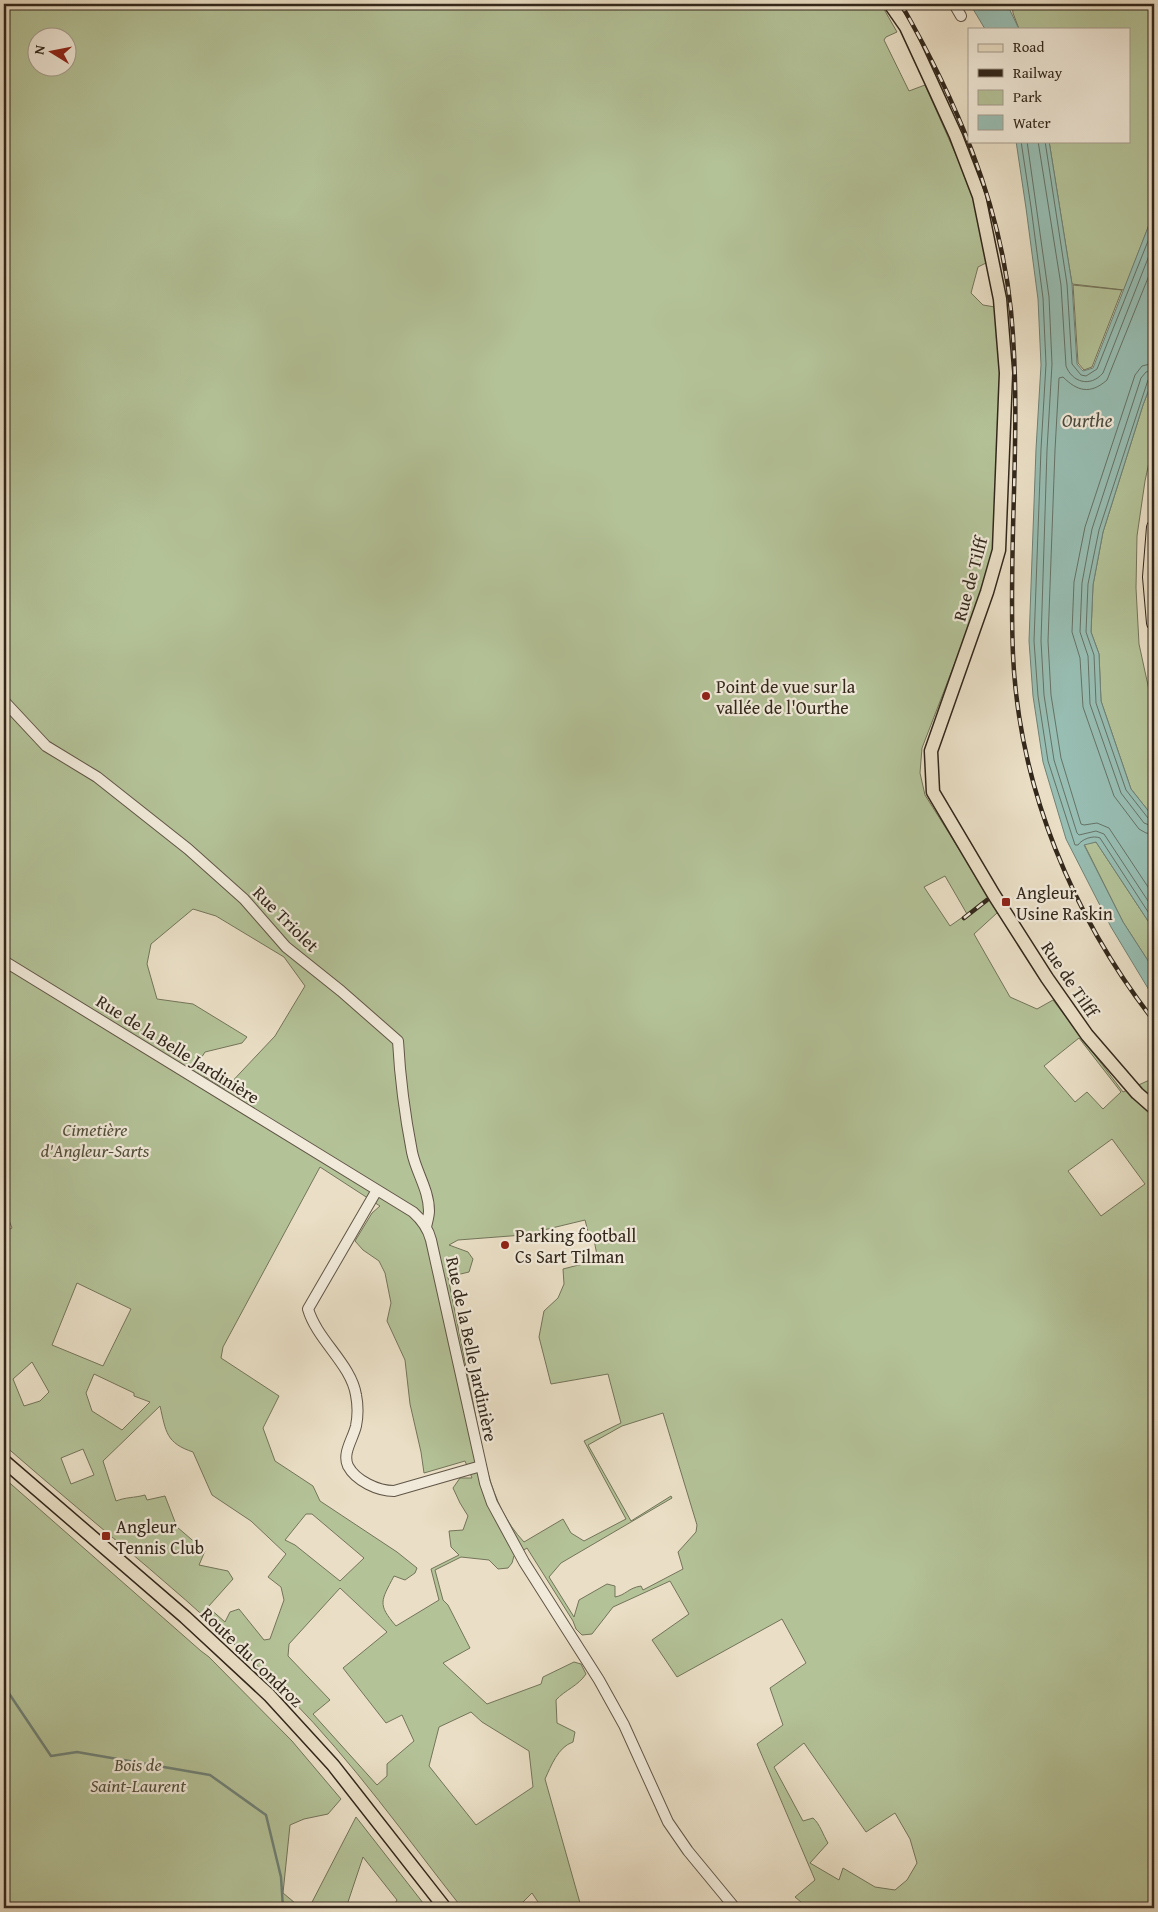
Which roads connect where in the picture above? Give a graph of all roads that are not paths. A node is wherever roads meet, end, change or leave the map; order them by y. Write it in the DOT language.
graph roads {
  1 [pos="890,4"];
  2 [pos="954,4"];
  3 [pos="961,16"];
  4 [pos="1154,527"];
  5 [pos="1154,623"];
  6 [pos="4,701"];
  7 [pos="4,961"];
  8 [pos="1154,1108"];
  9 [pos="377,1190"];
  10 [pos="426,1226"];
  11 [pos="4,1461"];
  12 [pos="481,1466"];
  13 [pos="445,1908"];
  14 [pos="735,1908"];
  1 -- 8 [label="main road, Rue de Tilff"];
  2 -- 3 [label="street"];
  4 -- 5 [label="highway"];
  6 -- 10 [label="street, Rue Triolet"];
  7 -- 9 [label="street, Rue de la Belle Jardinière"];
  9 -- 10 [label="street, Rue de la Belle Jardinière"];
  9 -- 12 [label="street"];
  10 -- 12 [label="street, Rue de la Belle Jardinière"];
  11 -- 13 [label="main road, Route du Condroz"];
  12 -- 14 [label="street, Rue de la Belle Jardinière"];
}
